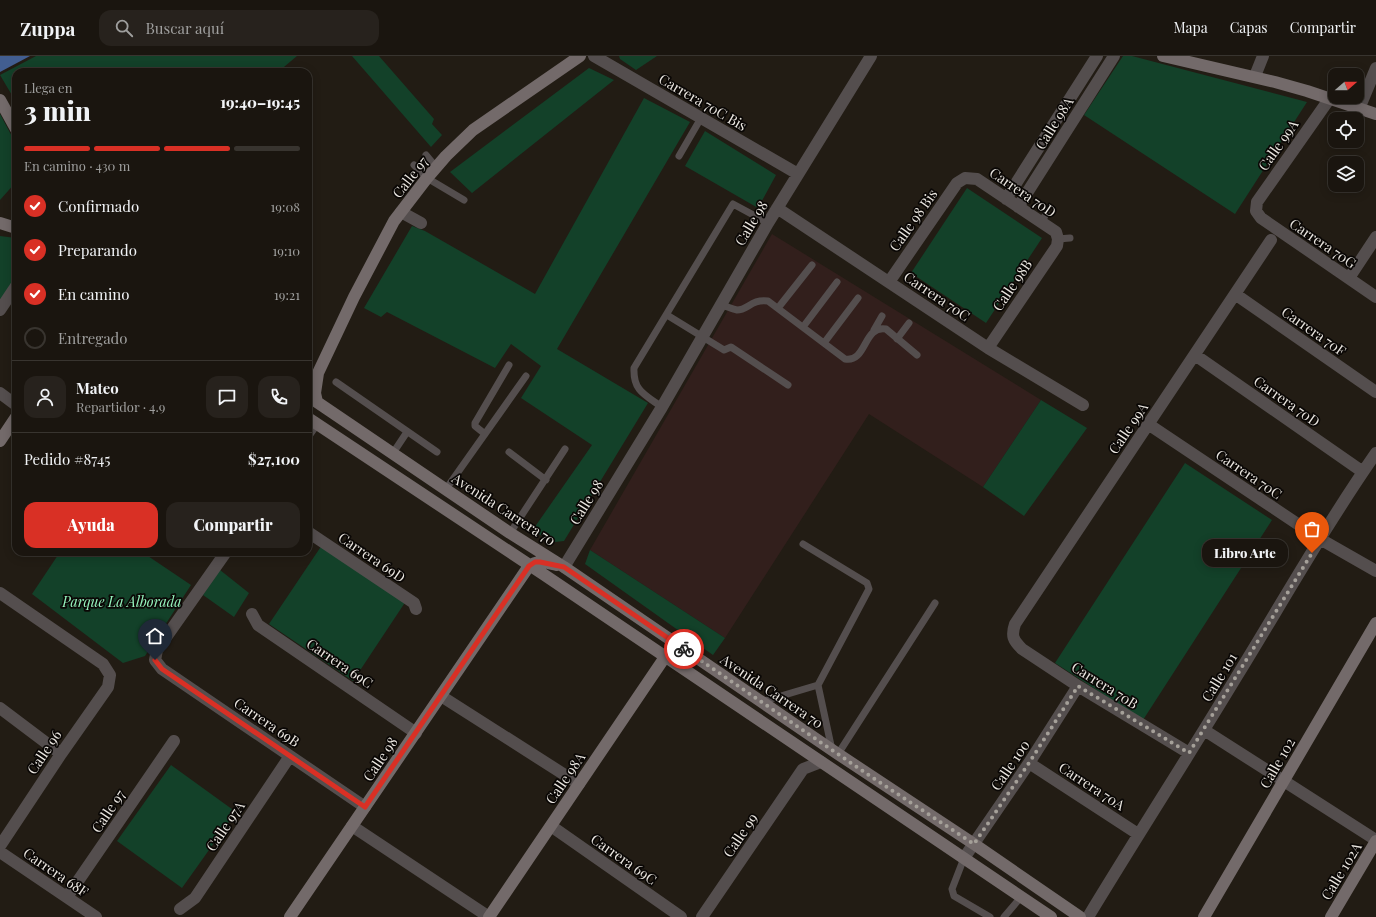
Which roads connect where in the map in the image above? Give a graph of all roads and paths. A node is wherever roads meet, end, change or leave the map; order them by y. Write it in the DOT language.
graph roads {
  1 [pos="594,56"];
  2 [pos="871,56"];
  3 [pos="1097,56"];
  4 [pos="1114,56"];
  5 [pos="1162,56"];
  6 [pos="1263,56"];
  7 [pos="573,58"];
  8 [pos="1376,68"];
  9 [pos="1255,76"];
  10 [pos="1328,97"];
  11 [pos="0,100"];
  12 [pos="1328,101"];
  13 [pos="1346,104"];
  14 [pos="1359,109"];
  15 [pos="1376,114"];
  16 [pos="701,118"];
  17 [pos="12,122"];
  18 [pos="426,155"];
  19 [pos="679,156"];
  20 [pos="414,165"];
  21 [pos="436,167"];
  22 [pos="798,174"];
  23 [pos="427,178"];
  24 [pos="965,178"];
  25 [pos="1006,199"];
  26 [pos="464,200"];
  27 [pos="1018,207"];
  28 [pos="777,208"];
  29 [pos="1256,211"];
  30 [pos="401,212"];
  31 [pos="0,223"];
  32 [pos="422,223"];
  33 [pos="768,223"];
  34 [pos="12,227"];
  35 [pos="1376,237"];
  36 [pos="1064,239"];
  37 [pos="1271,240"];
  38 [pos="812,265"];
  39 [pos="1349,278"];
  40 [pos="837,282"];
  41 [pos="889,282"];
  42 [pos="12,292"];
  43 [pos="1235,294"];
  44 [pos="1376,297"];
  45 [pos="858,298"];
  46 [pos="721,305"];
  47 [pos="778,308"];
  48 [pos="0,310"];
  49 [pos="667,315"];
  50 [pos="882,316"];
  51 [pos="909,323"];
  52 [pos="803,327"];
  53 [pos="874,331"];
  54 [pos="702,337"];
  55 [pos="897,339"];
  56 [pos="824,343"];
  57 [pos="988,348"];
  58 [pos="917,355"];
  59 [pos="1195,355"];
  60 [pos="321,364"];
  61 [pos="509,365"];
  62 [pos="312,372"];
  63 [pos="526,376"];
  64 [pos="336,382"];
  65 [pos="788,385"];
  66 [pos="1376,392"];
  67 [pos="0,393"];
  68 [pos="312,399"];
  69 [pos="12,402"];
  70 [pos="1083,405"];
  71 [pos="662,407"];
  72 [pos="12,424"];
  73 [pos="1148,424"];
  74 [pos="312,426"];
  75 [pos="407,432"];
  76 [pos="485,434"];
  77 [pos="0,441"];
  78 [pos="565,449"];
  79 [pos="437,452"];
  80 [pos="509,452"];
  81 [pos="393,453"];
  82 [pos="1376,453"];
  83 [pos="1363,472"];
  84 [pos="546,480"];
  85 [pos="446,489"];
  86 [pos="510,533"];
  87 [pos="312,535"];
  88 [pos="1320,539"];
  89 [pos="803,544"];
  90 [pos="223,556"];
  91 [pos="529,566"];
  92 [pos="564,567"];
  93 [pos="1376,571"];
  94 [pos="0,593"];
  95 [pos="935,603"];
  96 [pos="416,609"];
  97 [pos="252,614"];
  98 [pos="1376,623"];
  99 [pos="1012,634"];
  100 [pos="665,657"];
  101 [pos="818,685"];
  102 [pos="1078,686"];
  103 [pos="441,696"];
  104 [pos="761,702"];
  105 [pos="0,708"];
  106 [pos="1204,730"];
  107 [pos="416,733"];
  108 [pos="174,742"];
  109 [pos="804,750"];
  110 [pos="835,752"];
  111 [pos="1189,753"];
  112 [pos="61,754"];
  113 [pos="290,756"];
  114 [pos="821,762"];
  115 [pos="1029,763"];
  116 [pos="803,769"];
  117 [pos="1284,781"];
  118 [pos="579,784"];
  119 [pos="365,807"];
  120 [pos="352,826"];
  121 [pos="550,826"];
  122 [pos="1138,834"];
  123 [pos="1376,840"];
  124 [pos="974,844"];
  125 [pos="0,846"];
  126 [pos="0,852"];
  127 [pos="964,858"];
  128 [pos="1021,896"];
  129 [pos="67,897"];
  130 [pos="180,909"];
  131 [pos="96,917"];
  132 [pos="290,917"];
  133 [pos="489,917"];
  134 [pos="681,917"];
  135 [pos="702,917"];
  136 [pos="990,917"];
  137 [pos="1004,917"];
  138 [pos="1051,917"];
  139 [pos="1080,917"];
  140 [pos="1088,917"];
  141 [pos="1204,917"];
  142 [pos="1331,917"];
  1 -- 16 [label="street, Carrera 70C Bis"];
  2 -- 22 [label="street, Calle 98"];
  3 -- 25 [label="street, Calle 98A"];
  4 -- 27 [label="street, Calle 98A"];
  5 -- 9 [label="street"];
  6 -- 9 [label="street"];
  7 -- 21 [label="street, Calle 97"];
  8 -- 14 [label="street"];
  9 -- 10 [label="street"];
  11 -- 17 [label="street"];
  12 -- 29 [label="street, Calle 99A"];
  13 -- 14 [label="street"];
  14 -- 15 [label="street"];
  16 -- 19 [label="lane"];
  16 -- 22 [label="street, Carrera 70C Bis"];
  18 -- 21 [label="lane"];
  20 -- 23 [label="lane"];
  21 -- 23 [label="street, Calle 97"];
  22 -- 28 [label="street, Calle 98"];
  23 -- 26 [label="lane"];
  23 -- 30 [label="street, Calle 97"];
  24 -- 25 [label="street, Carrera 70D"];
  24 -- 41 [label="street, Calle 98 Bis"];
  25 -- 27 [label="street, Carrera 70D"];
  27 -- 36 [label="street, Carrera 70D"];
  28 -- 33 [label="street, Calle 98"];
  28 -- 41 [label="street, Carrera 70C"];
  29 -- 39 [label="street, Carrera 70G"];
  30 -- 32 [label="street"];
  30 -- 60 [label="street, Calle 97"];
  31 -- 34 [label="street"];
  33 -- 46 [label="street, Calle 98"];
  33 -- 49 [label="lane"];
  35 -- 39 [label="street"];
  36 -- 57 [label="street, Calle 98B"];
  37 -- 43 [label="street, Calle 99A"];
  38 -- 47 [label="lane"];
  39 -- 44 [label="street, Carrera 70G"];
  40 -- 52 [label="lane"];
  41 -- 57 [label="street, Carrera 70C"];
  42 -- 48 [label="street"];
  43 -- 59 [label="street, Calle 99A"];
  43 -- 66 [label="street, Carrera 70F"];
  45 -- 56 [label="lane"];
  46 -- 47 [label="lane"];
  46 -- 54 [label="street, Calle 98"];
  47 -- 52 [label="lane"];
  49 -- 54 [label="lane"];
  49 -- 71 [label="lane"];
  50 -- 53 [label="lane"];
  51 -- 55 [label="lane"];
  52 -- 56 [label="lane"];
  53 -- 55 [label="lane"];
  53 -- 56 [label="lane"];
  54 -- 65 [label="lane"];
  54 -- 71 [label="street, Calle 98"];
  55 -- 58 [label="lane"];
  57 -- 70 [label="street, Carrera 70C"];
  59 -- 73 [label="street, Calle 99A"];
  59 -- 83 [label="street, Carrera 70D"];
  60 -- 62 [label="street, Calle 97"];
  60 -- 68 [label="street, Calle 97"];
  61 -- 76 [label="lane"];
  63 -- 76 [label="lane"];
  64 -- 75 [label="lane"];
  67 -- 69 [label="street"];
  68 -- 81 [label="street, Avenida Carrera 70"];
  71 -- 92 [label="street, Calle 98"];
  72 -- 77 [label="street"];
  73 -- 88 [label="street, Carrera 70C"];
  73 -- 99 [label="street, Calle 99A"];
  74 -- 91 [label="street"];
  75 -- 79 [label="lane"];
  75 -- 81 [label="lane"];
  76 -- 85 [label="lane"];
  78 -- 84 [label="lane"];
  80 -- 84 [label="lane"];
  81 -- 85 [label="street, Avenida Carrera 70"];
  82 -- 83 [label="street, Calle 101"];
  83 -- 88 [label="street, Calle 101"];
  84 -- 86 [label="lane"];
  85 -- 86 [label="street, Avenida Carrera 70"];
  86 -- 92 [label="street, Avenida Carrera 70"];
  87 -- 96 [label="street, Carrera 69D"];
  88 -- 93 [label="street, Carrera 70C"];
  88 -- 106 [label="street, Calle 101"];
  89 -- 101 [label="lane"];
  90 -- 113 [label="street, Carrera 69B"];
  91 -- 92 [label="street"];
  91 -- 100 [label="street"];
  91 -- 103 [label="street, Calle 98"];
  92 -- 104 [label="street, Avenida Carrera 70"];
  94 -- 112 [label="street, Calle 96"];
  95 -- 110 [label="lane"];
  97 -- 107 [label="street, Carrera 69C"];
  98 -- 117 [label="street, Calle 102"];
  99 -- 102 [label="street, Carrera 70B"];
  100 -- 109 [label="street"];
  100 -- 118 [label="street, Calle 98A"];
  101 -- 104 [label="lane"];
  101 -- 110 [label="lane"];
  102 -- 111 [label="street, Carrera 70B"];
  102 -- 115 [label="street, Calle 100"];
  103 -- 107 [label="street, Calle 98"];
  103 -- 118 [label="street"];
  104 -- 110 [label="street, Avenida Carrera 70"];
  105 -- 112 [label="street"];
  106 -- 111 [label="street, Calle 101"];
  106 -- 117 [label="street"];
  107 -- 119 [label="street, Calle 98"];
  108 -- 129 [label="street, Calle 97"];
  109 -- 110 [label="street"];
  109 -- 114 [label="street"];
  109 -- 116 [label="street"];
  110 -- 124 [label="street, Avenida Carrera 70"];
  111 -- 122 [label="street, Calle 101"];
  112 -- 125 [label="street, Calle 96"];
  113 -- 119 [label="street, Carrera 69B"];
  113 -- 130 [label="street, Calle 97A"];
  114 -- 116 [label="street"];
  114 -- 127 [label="street"];
  115 -- 122 [label="street, Carrera 70A"];
  115 -- 124 [label="street, Calle 100"];
  116 -- 135 [label="street, Calle 99"];
  117 -- 123 [label="street"];
  117 -- 141 [label="street, Calle 102"];
  118 -- 121 [label="street, Calle 98A"];
  119 -- 120 [label="street, Calle 98"];
  120 -- 132 [label="street, Calle 98"];
  120 -- 133 [label="street"];
  121 -- 133 [label="street, Calle 98A"];
  121 -- 134 [label="street, Carrera 69C"];
  122 -- 140 [label="street, Calle 101"];
  123 -- 142 [label="street, Calle 102A"];
  124 -- 127 [label="street, Calle 100"];
  124 -- 139 [label="street, Avenida Carrera 70"];
  126 -- 129 [label="street, Carrera 68F"];
  127 -- 128 [label="street"];
  127 -- 136 [label="lane"];
  128 -- 137 [label="lane"];
  128 -- 138 [label="street"];
  129 -- 131 [label="street, Carrera 68F"];
}
